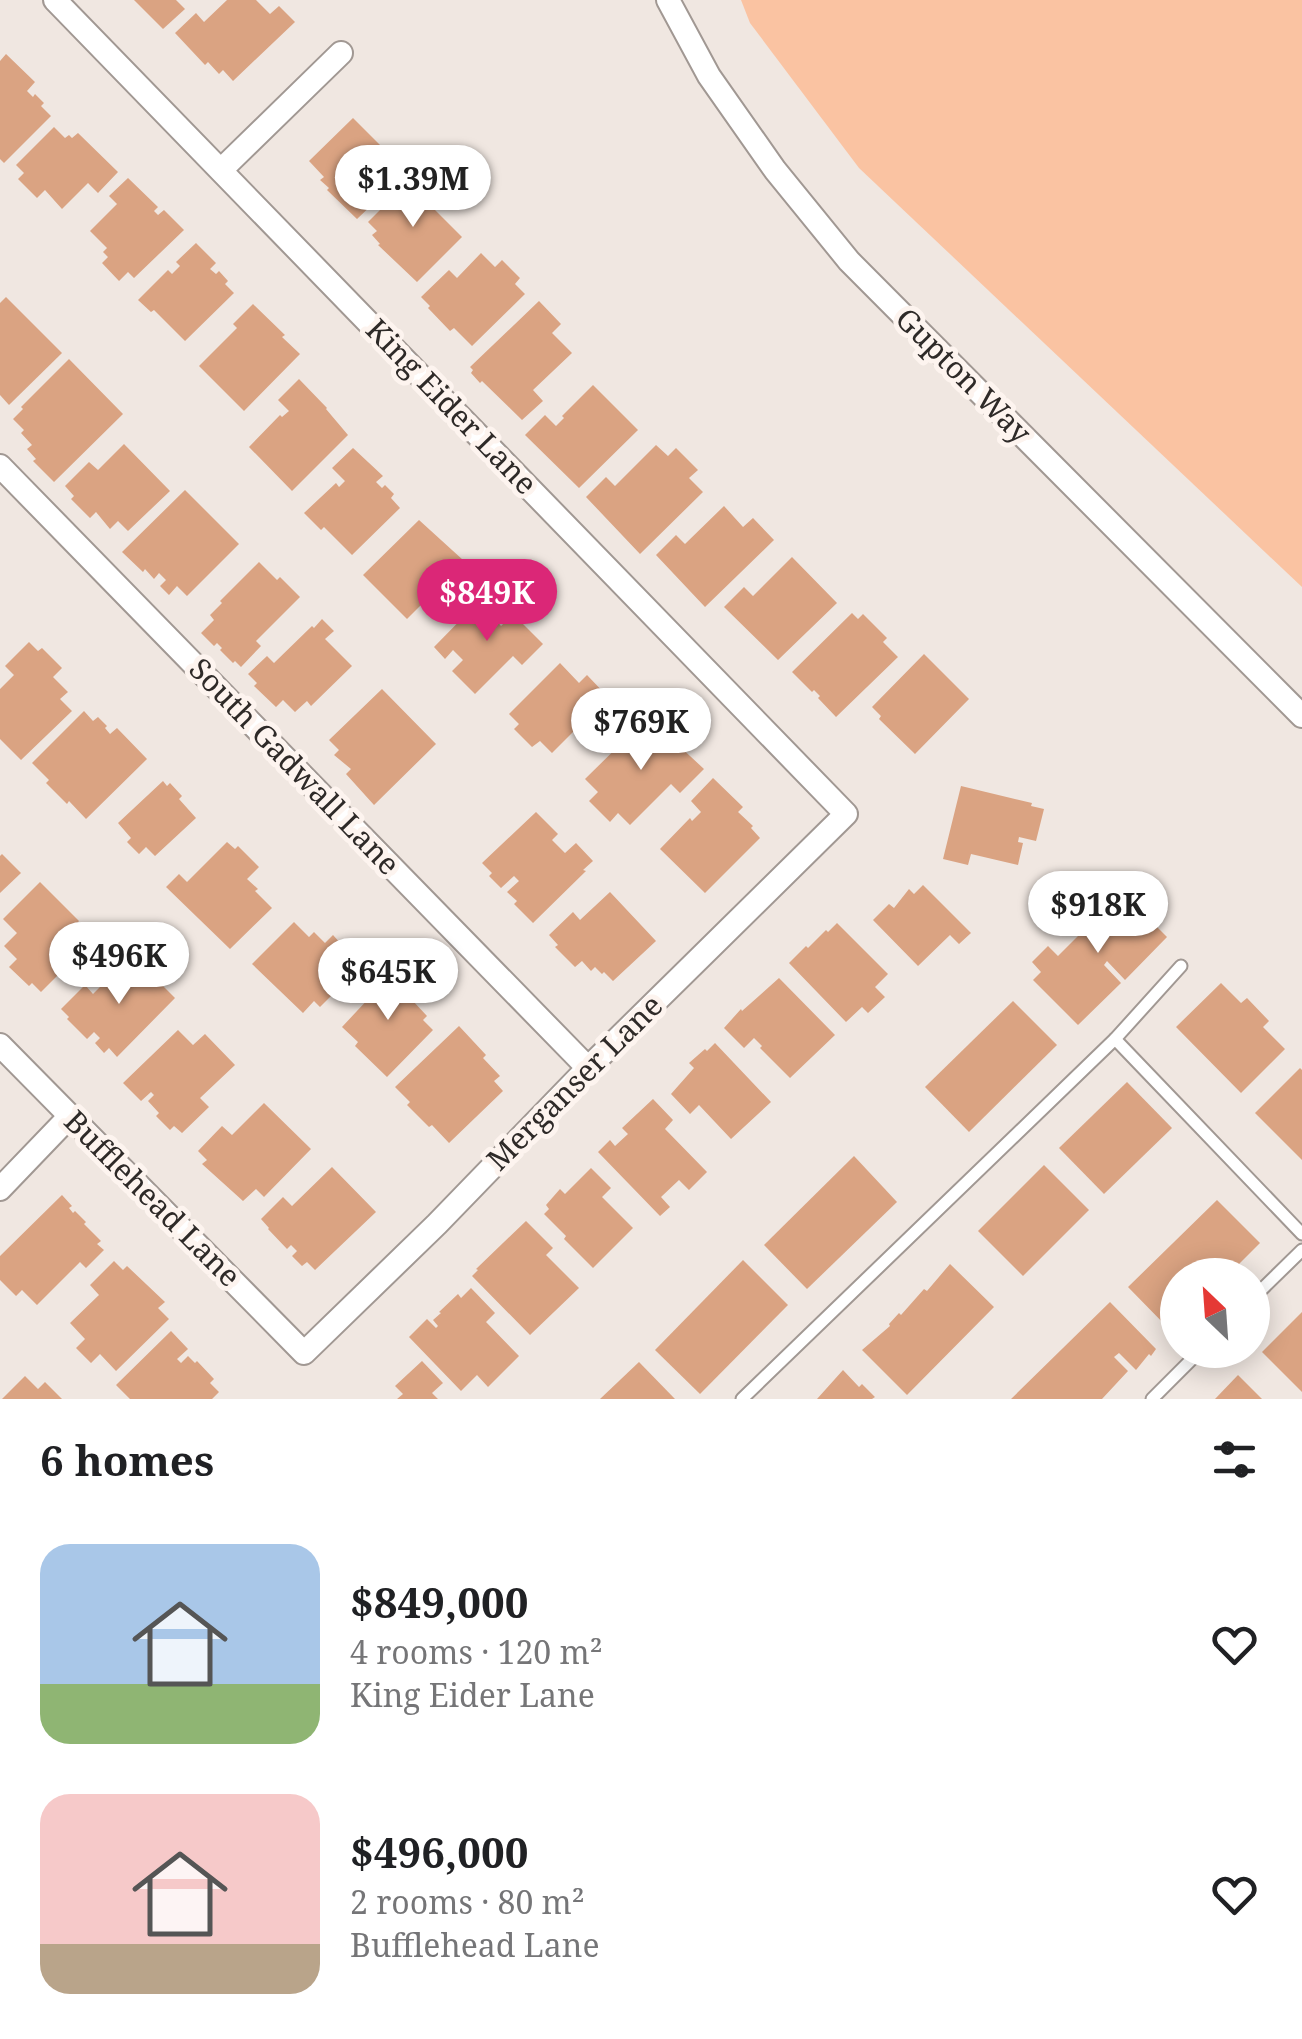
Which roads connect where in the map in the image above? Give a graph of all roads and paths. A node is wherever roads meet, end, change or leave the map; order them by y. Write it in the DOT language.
graph roads {
  1 [pos="55,0"];
  2 [pos="668,0"];
  3 [pos="341,53"];
  4 [pos="220,170"];
  5 [pos="0,466"];
  6 [pos="1302,716"];
  7 [pos="846,814"];
  8 [pos="1180,966"];
  9 [pos="1115,1038"];
  10 [pos="0,1045"];
  11 [pos="588,1068"];
  12 [pos="70,1116"];
  13 [pos="0,1189"];
  14 [pos="1302,1234"];
  15 [pos="1302,1250"];
  16 [pos="1270,1281"];
  17 [pos="304,1353"];
  18 [pos="1184,1368"];
  19 [pos="742,1399"];
  20 [pos="1152,1399"];
  1 -- 4 [label="street, King Eider Lane"];
  2 -- 6 [label="street, Gupton Way"];
  3 -- 4 [label="street"];
  4 -- 7 [label="street, King Eider Lane"];
  5 -- 11 [label="street, South Gadwall Lane"];
  7 -- 11 [label="street, Merganser Lane"];
  8 -- 9 [label="lane"];
  9 -- 14 [label="lane"];
  9 -- 19 [label="lane"];
  10 -- 12 [label="street, Bufflehead Lane"];
  11 -- 17 [label="street, Merganser Lane"];
  12 -- 13 [label="street"];
  12 -- 17 [label="street, Bufflehead Lane"];
  15 -- 16 [label="lane"];
  18 -- 20 [label="lane"];
}
